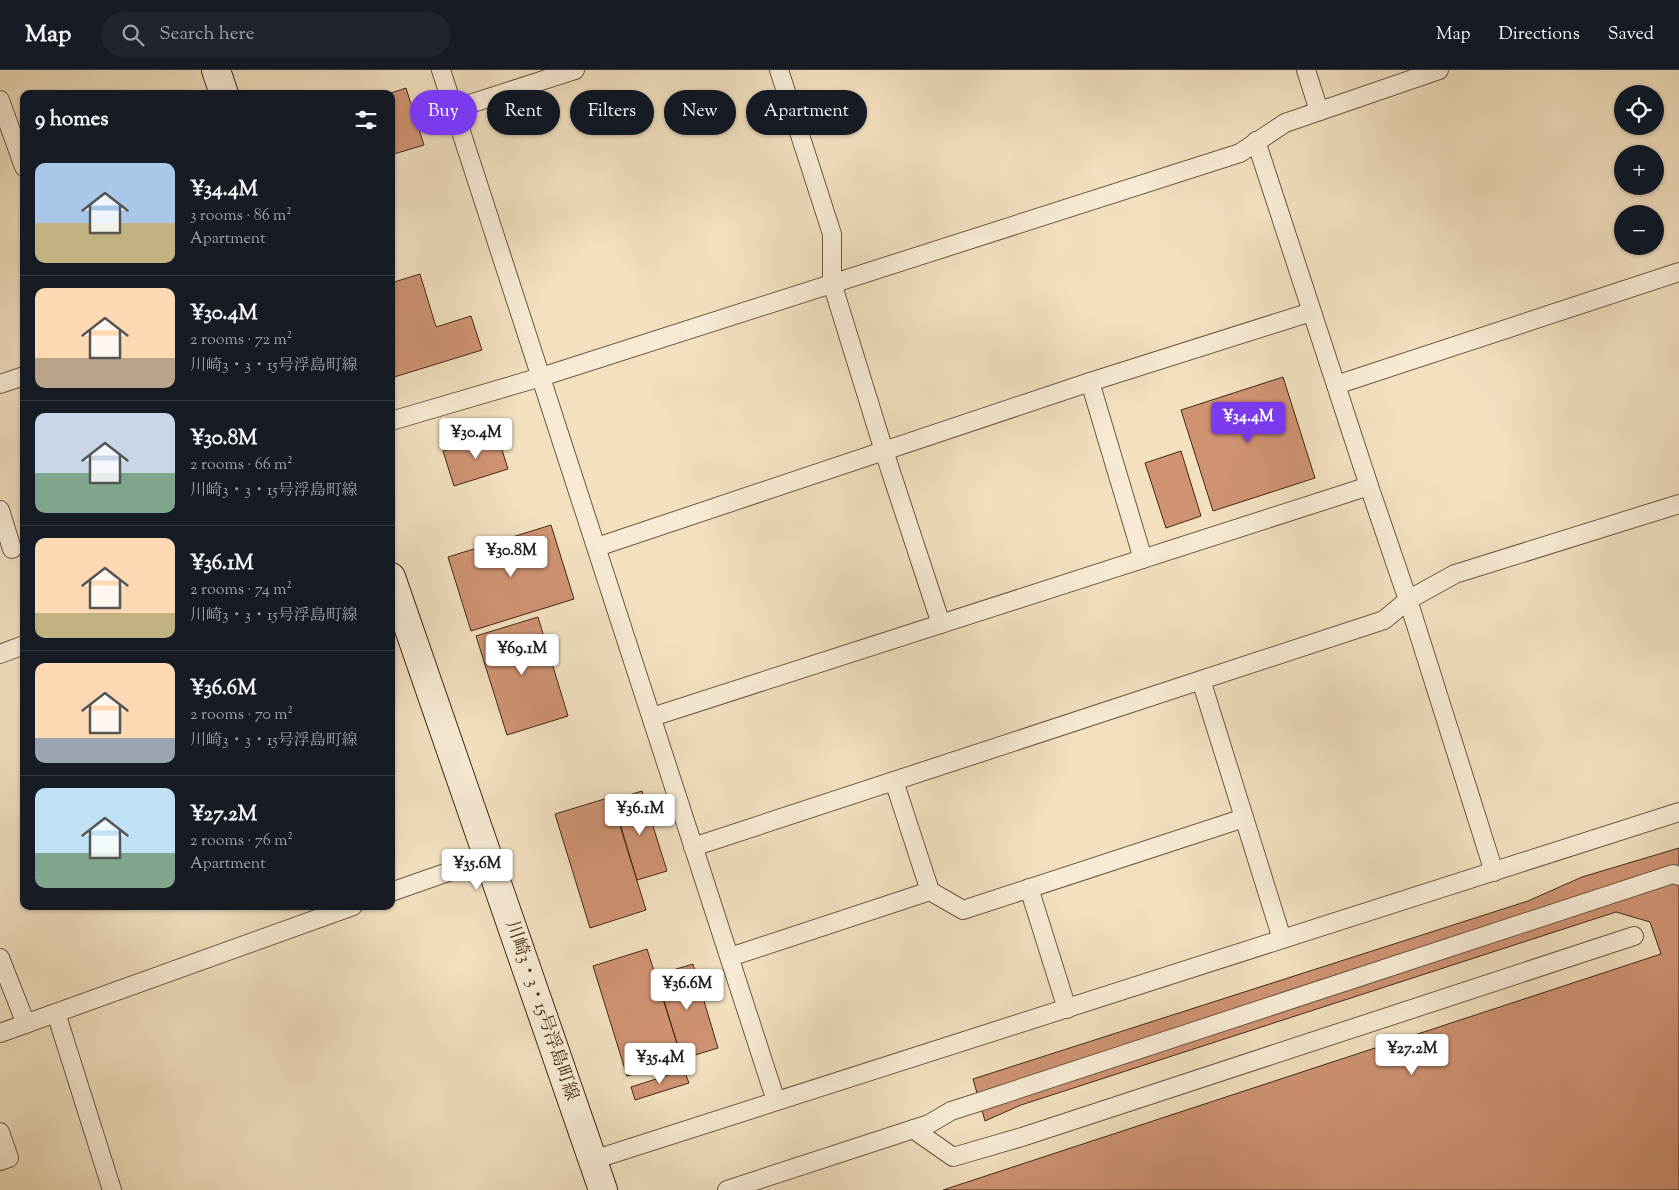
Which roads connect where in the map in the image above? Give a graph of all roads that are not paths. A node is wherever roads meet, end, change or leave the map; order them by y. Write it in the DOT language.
graph roads {
  1 [pos="216,70"];
  2 [pos="441,70"];
  3 [pos="575,70"];
  4 [pos="779,70"];
  5 [pos="1306,70"];
  6 [pos="1439,70"];
  7 [pos="223,90"];
  8 [pos="448,90"];
  9 [pos="0,100"];
  10 [pos="477,102"];
  11 [pos="1319,111"];
  12 [pos="462,135"];
  13 [pos="1256,141"];
  14 [pos="20,156"];
  15 [pos="1679,272"];
  16 [pos="832,284"];
  17 [pos="1311,312"];
  18 [pos="20,377"];
  19 [pos="541,377"];
  20 [pos="1090,382"];
  21 [pos="0,384"];
  22 [pos="1336,386"];
  23 [pos="395,421"];
  24 [pos="884,451"];
  25 [pos="1368,486"];
  26 [pos="1679,504"];
  27 [pos="0,510"];
  28 [pos="597,547"];
  29 [pos="12,549"];
  30 [pos="1143,559"];
  31 [pos="395,589"];
  32 [pos="1408,600"];
  33 [pos="941,624"];
  34 [pos="20,646"];
  35 [pos="0,654"];
  36 [pos="1201,680"];
  37 [pos="652,717"];
  38 [pos="894,781"];
  39 [pos="1679,812"];
  40 [pos="1244,818"];
  41 [pos="693,847"];
  42 [pos="488,858"];
  43 [pos="1494,872"];
  44 [pos="1679,876"];
  45 [pos="1029,888"];
  46 [pos="395,891"];
  47 [pos="930,891"];
  48 [pos="342,910"];
  49 [pos="1634,936"];
  50 [pos="1282,940"];
  51 [pos="730,956"];
  52 [pos="0,958"];
  53 [pos="1067,1008"];
  54 [pos="56,1013"];
  55 [pos="26,1024"];
  56 [pos="0,1033"];
  57 [pos="776,1102"];
  58 [pos="913,1129"];
  59 [pos="0,1132"];
  60 [pos="593,1160"];
  61 [pos="0,1161"];
  62 [pos="112,1190"];
  63 [pos="603,1190"];
  64 [pos="727,1190"];
  1 -- 7 [label="street"];
  2 -- 8 [label="lane"];
  3 -- 10 [label="lane"];
  4 -- 16 [label="lane"];
  5 -- 11 [label="lane"];
  6 -- 11 [label="lane"];
  9 -- 14 [label="lane"];
  11 -- 13 [label="lane"];
  12 -- 19 [label="lane"];
  13 -- 16 [label="lane"];
  13 -- 17 [label="lane"];
  15 -- 22 [label="lane"];
  16 -- 19 [label="lane"];
  16 -- 24 [label="lane"];
  17 -- 20 [label="lane"];
  17 -- 22 [label="lane"];
  18 -- 21 [label="lane"];
  19 -- 23 [label="lane"];
  19 -- 28 [label="lane"];
  20 -- 24 [label="lane"];
  20 -- 30 [label="lane"];
  22 -- 25 [label="lane"];
  24 -- 28 [label="lane"];
  24 -- 33 [label="lane"];
  25 -- 30 [label="lane"];
  25 -- 32 [label="lane"];
  26 -- 32 [label="lane"];
  27 -- 29 [label="lane"];
  28 -- 37 [label="lane"];
  30 -- 33 [label="lane"];
  31 -- 42 [label="street, 川崎3・3・15号浮島町線"];
  32 -- 36 [label="lane"];
  32 -- 43 [label="lane"];
  33 -- 37 [label="lane"];
  34 -- 35 [label="lane"];
  36 -- 38 [label="lane"];
  36 -- 40 [label="lane"];
  37 -- 41 [label="lane"];
  38 -- 41 [label="lane"];
  38 -- 47 [label="lane"];
  39 -- 43 [label="lane"];
  40 -- 45 [label="lane"];
  40 -- 50 [label="lane"];
  41 -- 51 [label="lane"];
  42 -- 46 [label="lane"];
  42 -- 60 [label="street, 川崎3・3・15号浮島町線"];
  43 -- 50 [label="lane"];
  44 -- 58 [label="lane"];
  45 -- 47 [label="lane"];
  45 -- 53 [label="lane"];
  47 -- 51 [label="lane"];
  48 -- 54 [label="lane"];
  49 -- 58 [label="lane"];
  50 -- 53 [label="lane"];
  51 -- 57 [label="lane"];
  52 -- 55 [label="lane"];
  53 -- 57 [label="lane"];
  54 -- 55 [label="lane"];
  54 -- 62 [label="lane"];
  55 -- 56 [label="lane"];
  57 -- 60 [label="lane"];
  58 -- 64 [label="lane"];
  59 -- 61 [label="lane"];
  60 -- 63 [label="street, 川崎3・3・15号浮島町線"];
}
